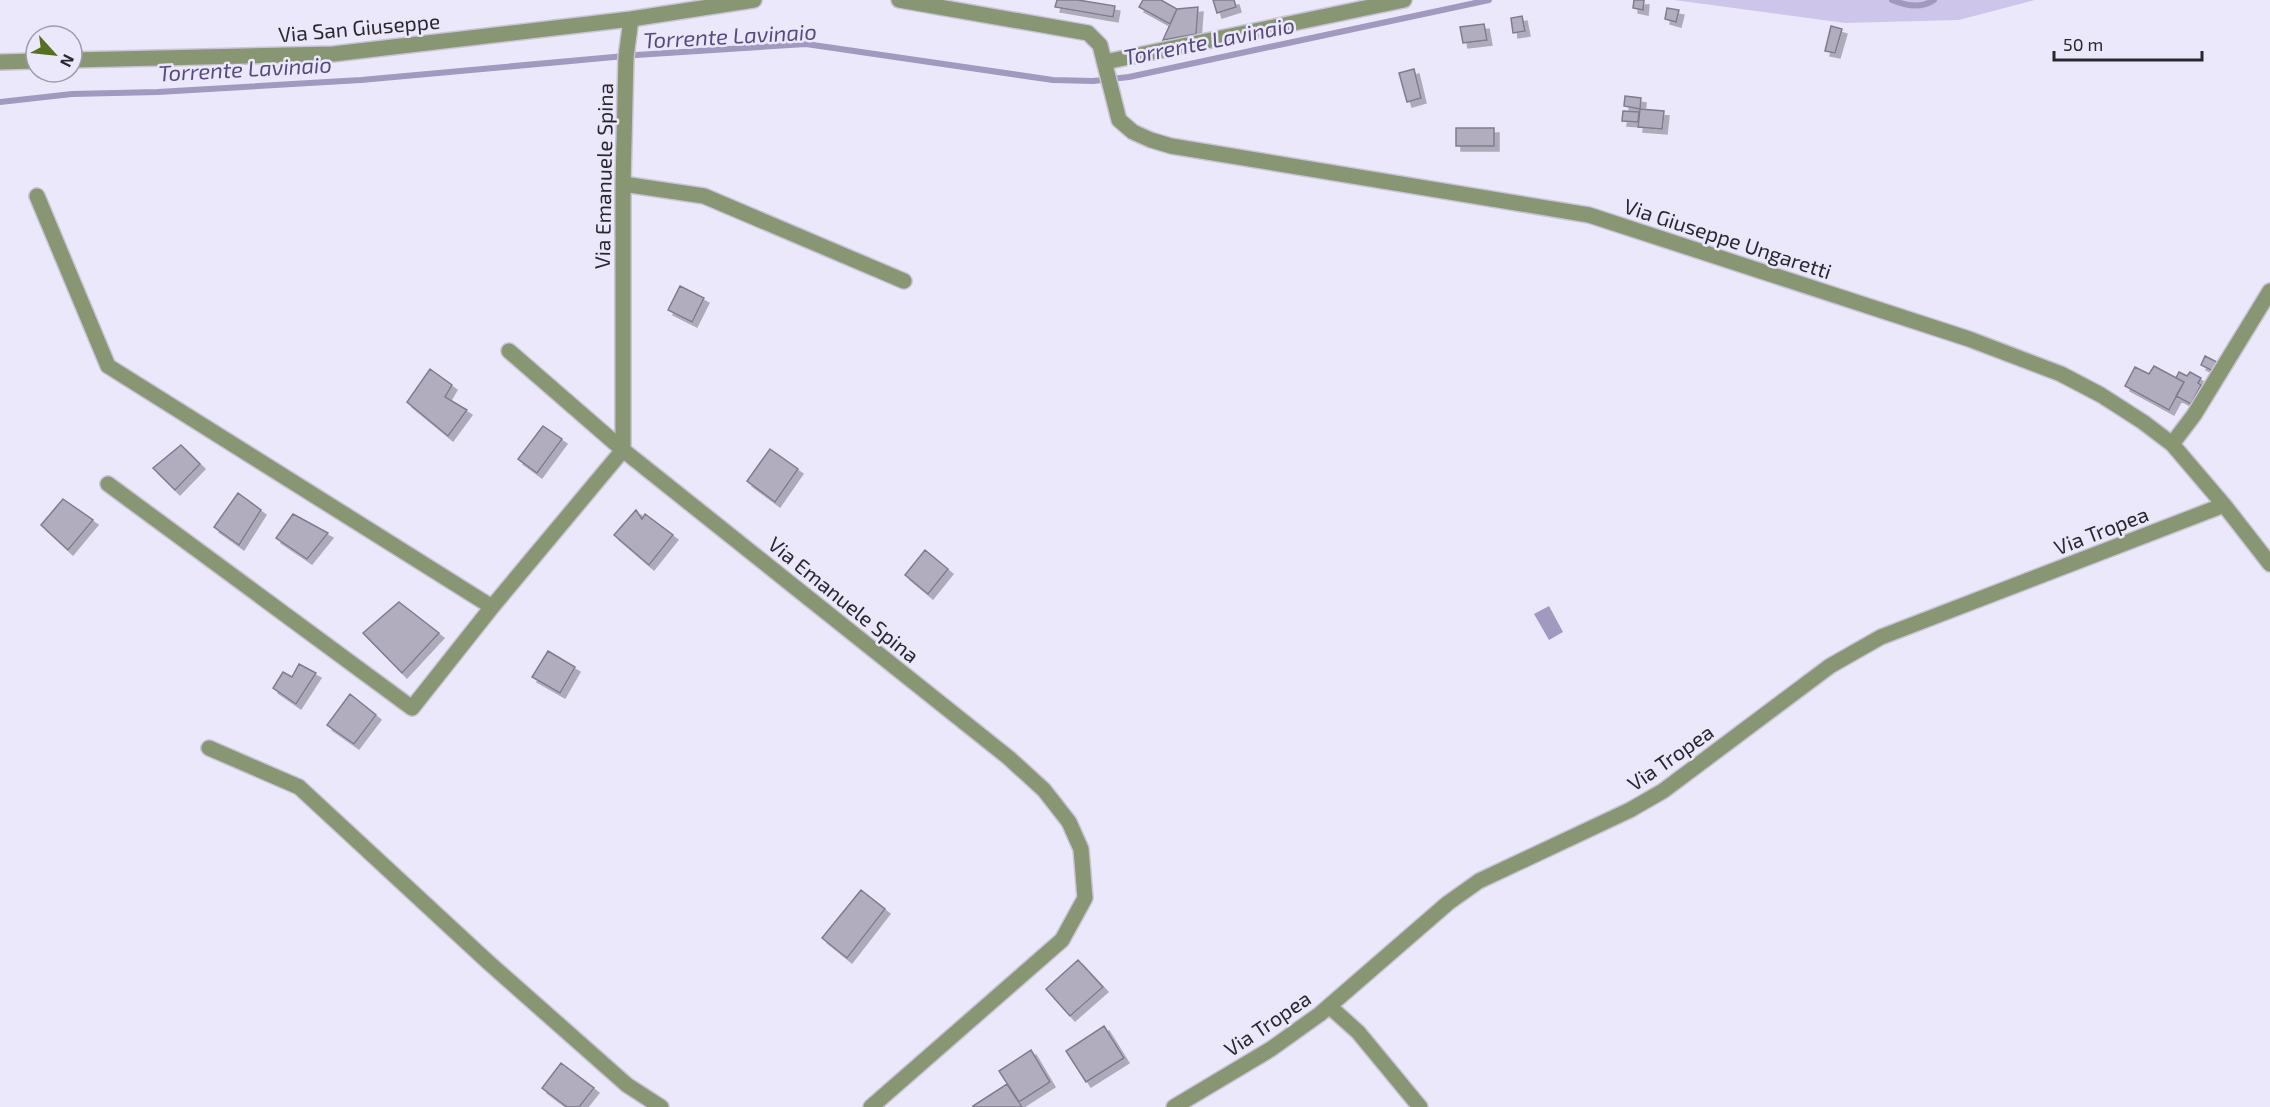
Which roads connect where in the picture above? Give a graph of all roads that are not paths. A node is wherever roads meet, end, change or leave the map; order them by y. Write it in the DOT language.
graph roads {
  1 [pos="754,0"];
  2 [pos="900,0"];
  3 [pos="1404,0"];
  4 [pos="631,19"];
  5 [pos="84,60"];
  6 [pos="24,61"];
  7 [pos="0,62"];
  8 [pos="1105,65"];
  9 [pos="623,184"];
  10 [pos="37,196"];
  11 [pos="904,281"];
  12 [pos="2270,291"];
  13 [pos="509,351"];
  14 [pos="2172,444"];
  15 [pos="622,450"];
  16 [pos="108,484"];
  17 [pos="2224,505"];
  18 [pos="2270,564"];
  19 [pos="492,607"];
  20 [pos="209,748"];
  21 [pos="1329,1006"];
  22 [pos="661,1107"];
  23 [pos="871,1107"];
  24 [pos="1174,1107"];
  25 [pos="1420,1107"];
  1 -- 4 [label="street, Via San Giuseppe"];
  2 -- 8 [label="street, Via Giuseppe Ungaretti"];
  3 -- 8 [label="street"];
  4 -- 5 [label="street, Via San Giuseppe"];
  4 -- 9 [label="street, Via Emanuele Spina"];
  6 -- 7 [label="street"];
  8 -- 14 [label="street, Via Giuseppe Ungaretti"];
  9 -- 11 [label="street"];
  9 -- 15 [label="street, Via Emanuele Spina"];
  10 -- 19 [label="street"];
  12 -- 14 [label="street"];
  13 -- 15 [label="street"];
  14 -- 17 [label="street, Via Giuseppe Ungaretti"];
  15 -- 19 [label="street"];
  15 -- 23 [label="street, Via Emanuele Spina"];
  16 -- 19 [label="street"];
  17 -- 18 [label="street, Via Giuseppe Ungaretti"];
  17 -- 21 [label="street, Via Tropea"];
  20 -- 22 [label="street"];
  21 -- 24 [label="street, Via Tropea"];
  21 -- 25 [label="street"];
}
